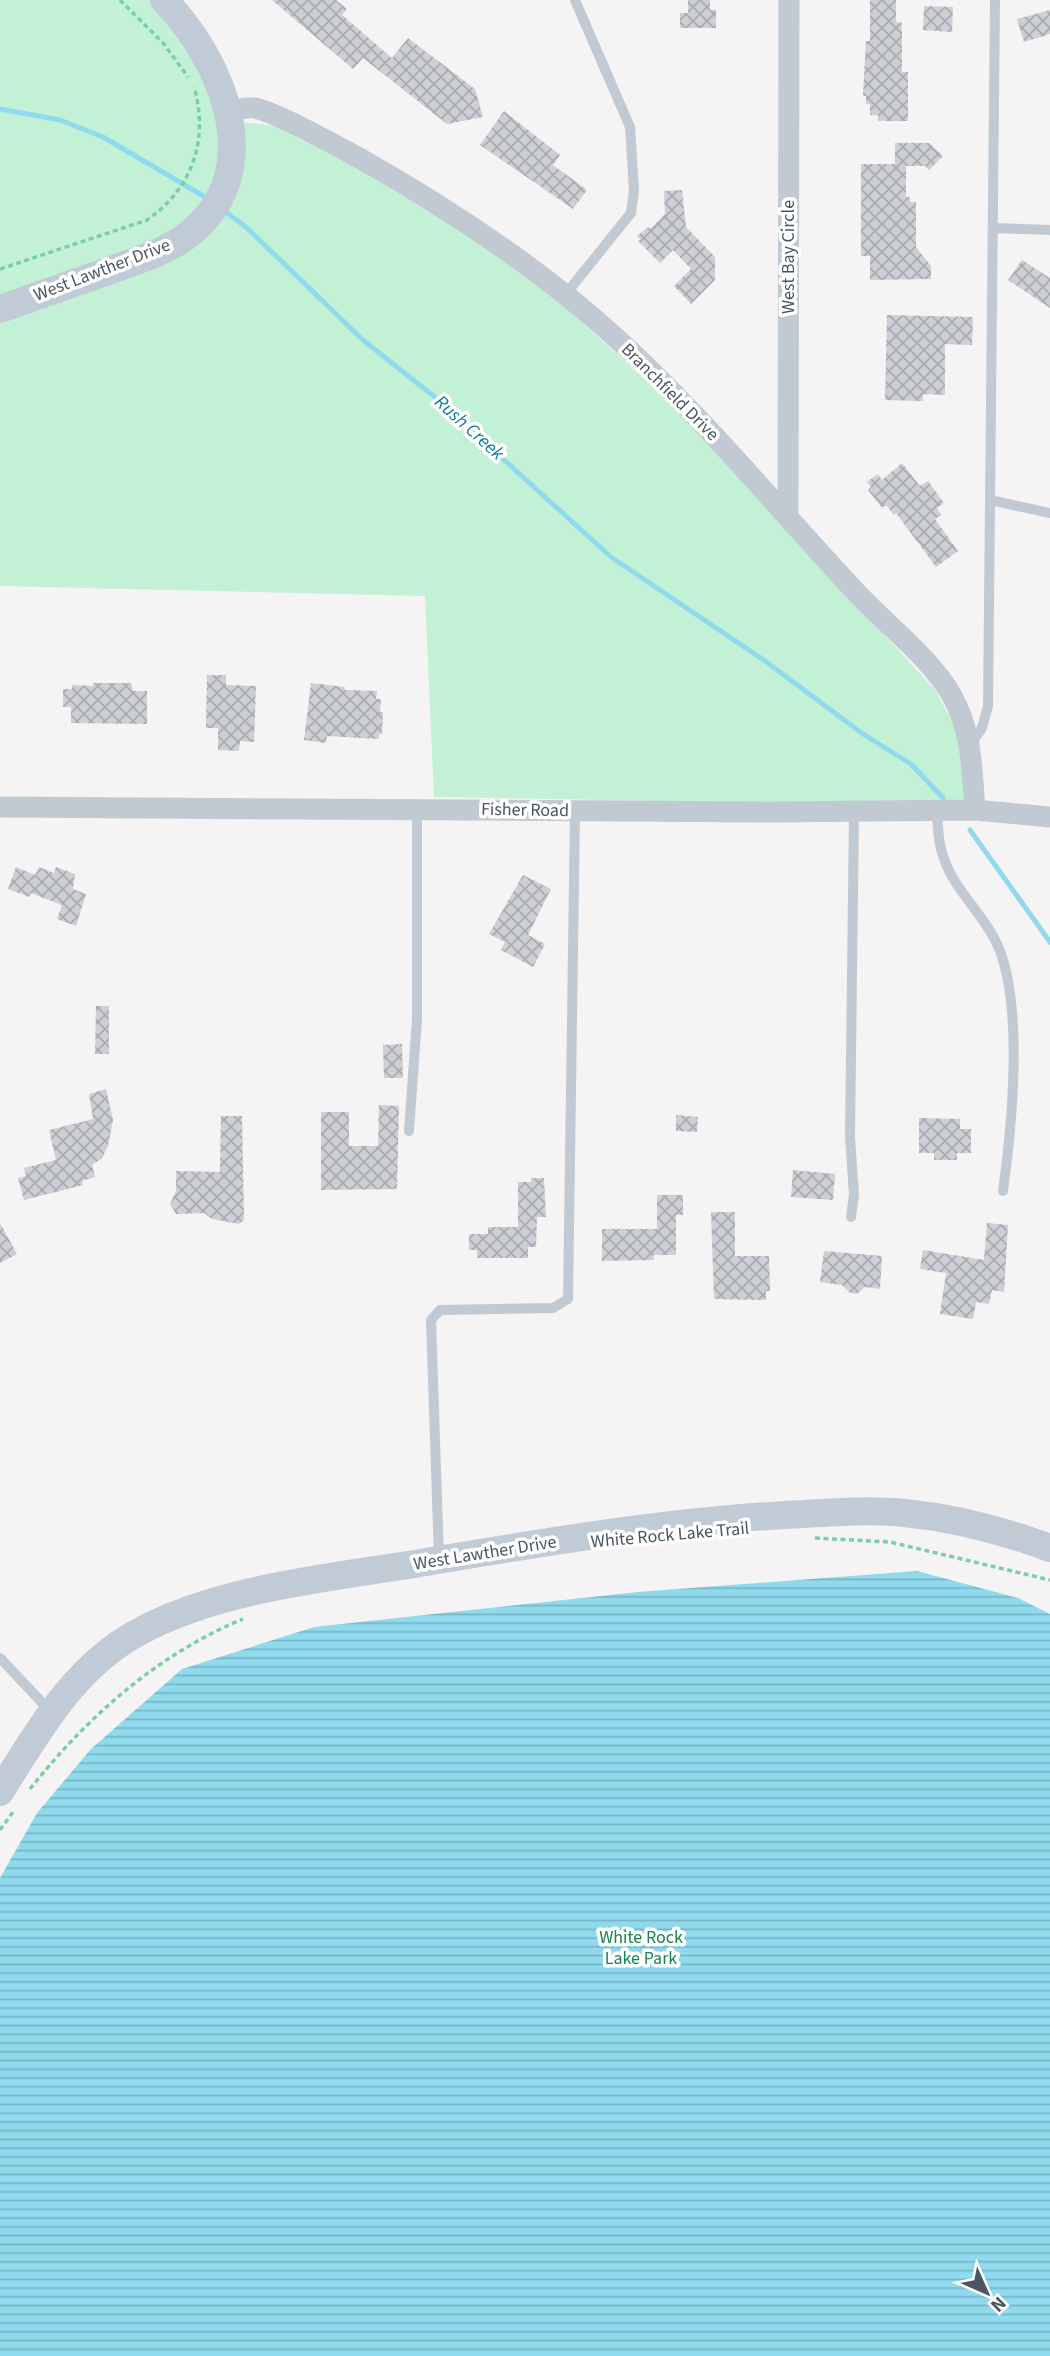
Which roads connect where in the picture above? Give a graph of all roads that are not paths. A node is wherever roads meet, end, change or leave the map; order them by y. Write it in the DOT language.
graph roads {
  1 [pos="164,0"];
  2 [pos="575,0"];
  3 [pos="789,0"];
  4 [pos="995,0"];
  5 [pos="228,111"];
  6 [pos="993,228"];
  7 [pos="1050,230"];
  8 [pos="565,295"];
  9 [pos="0,309"];
  10 [pos="990,500"];
  11 [pos="1050,513"];
  12 [pos="788,514"];
  13 [pos="970,746"];
  14 [pos="0,807"];
  15 [pos="417,808"];
  16 [pos="975,810"];
  17 [pos="575,811"];
  18 [pos="937,811"];
  19 [pos="854,812"];
  20 [pos="1050,817"];
  21 [pos="409,1131"];
  22 [pos="1003,1191"];
  23 [pos="851,1217"];
  24 [pos="1050,1548"];
  25 [pos="439,1560"];
  26 [pos="0,1658"];
  27 [pos="51,1712"];
  28 [pos="8,1800"];
  1 -- 5 [label="street, West Lawther Drive"];
  2 -- 8 [label="lane"];
  3 -- 12 [label="street, West Bay Circle"];
  4 -- 6 [label="lane"];
  5 -- 8 [label="street, Branchfield Drive"];
  5 -- 9 [label="street, West Lawther Drive"];
  6 -- 7 [label="lane"];
  6 -- 10 [label="lane"];
  8 -- 12 [label="street, Branchfield Drive"];
  10 -- 11 [label="lane"];
  10 -- 13 [label="lane"];
  12 -- 13 [label="street, Branchfield Drive"];
  13 -- 16 [label="street, Branchfield Drive"];
  14 -- 15 [label="street, Fisher Road"];
  15 -- 17 [label="street, Fisher Road"];
  15 -- 21 [label="lane"];
  16 -- 18 [label="street, Fisher Road"];
  16 -- 20 [label="street, Fisher Road"];
  17 -- 19 [label="street, Fisher Road"];
  17 -- 25 [label="lane"];
  18 -- 19 [label="street, Fisher Road"];
  18 -- 22 [label="lane"];
  19 -- 23 [label="lane"];
  24 -- 25 [label="street, West Lawther Drive"];
  25 -- 27 [label="street, West Lawther Drive"];
  26 -- 27 [label="lane"];
  27 -- 28 [label="street, West Lawther Drive"];
}
